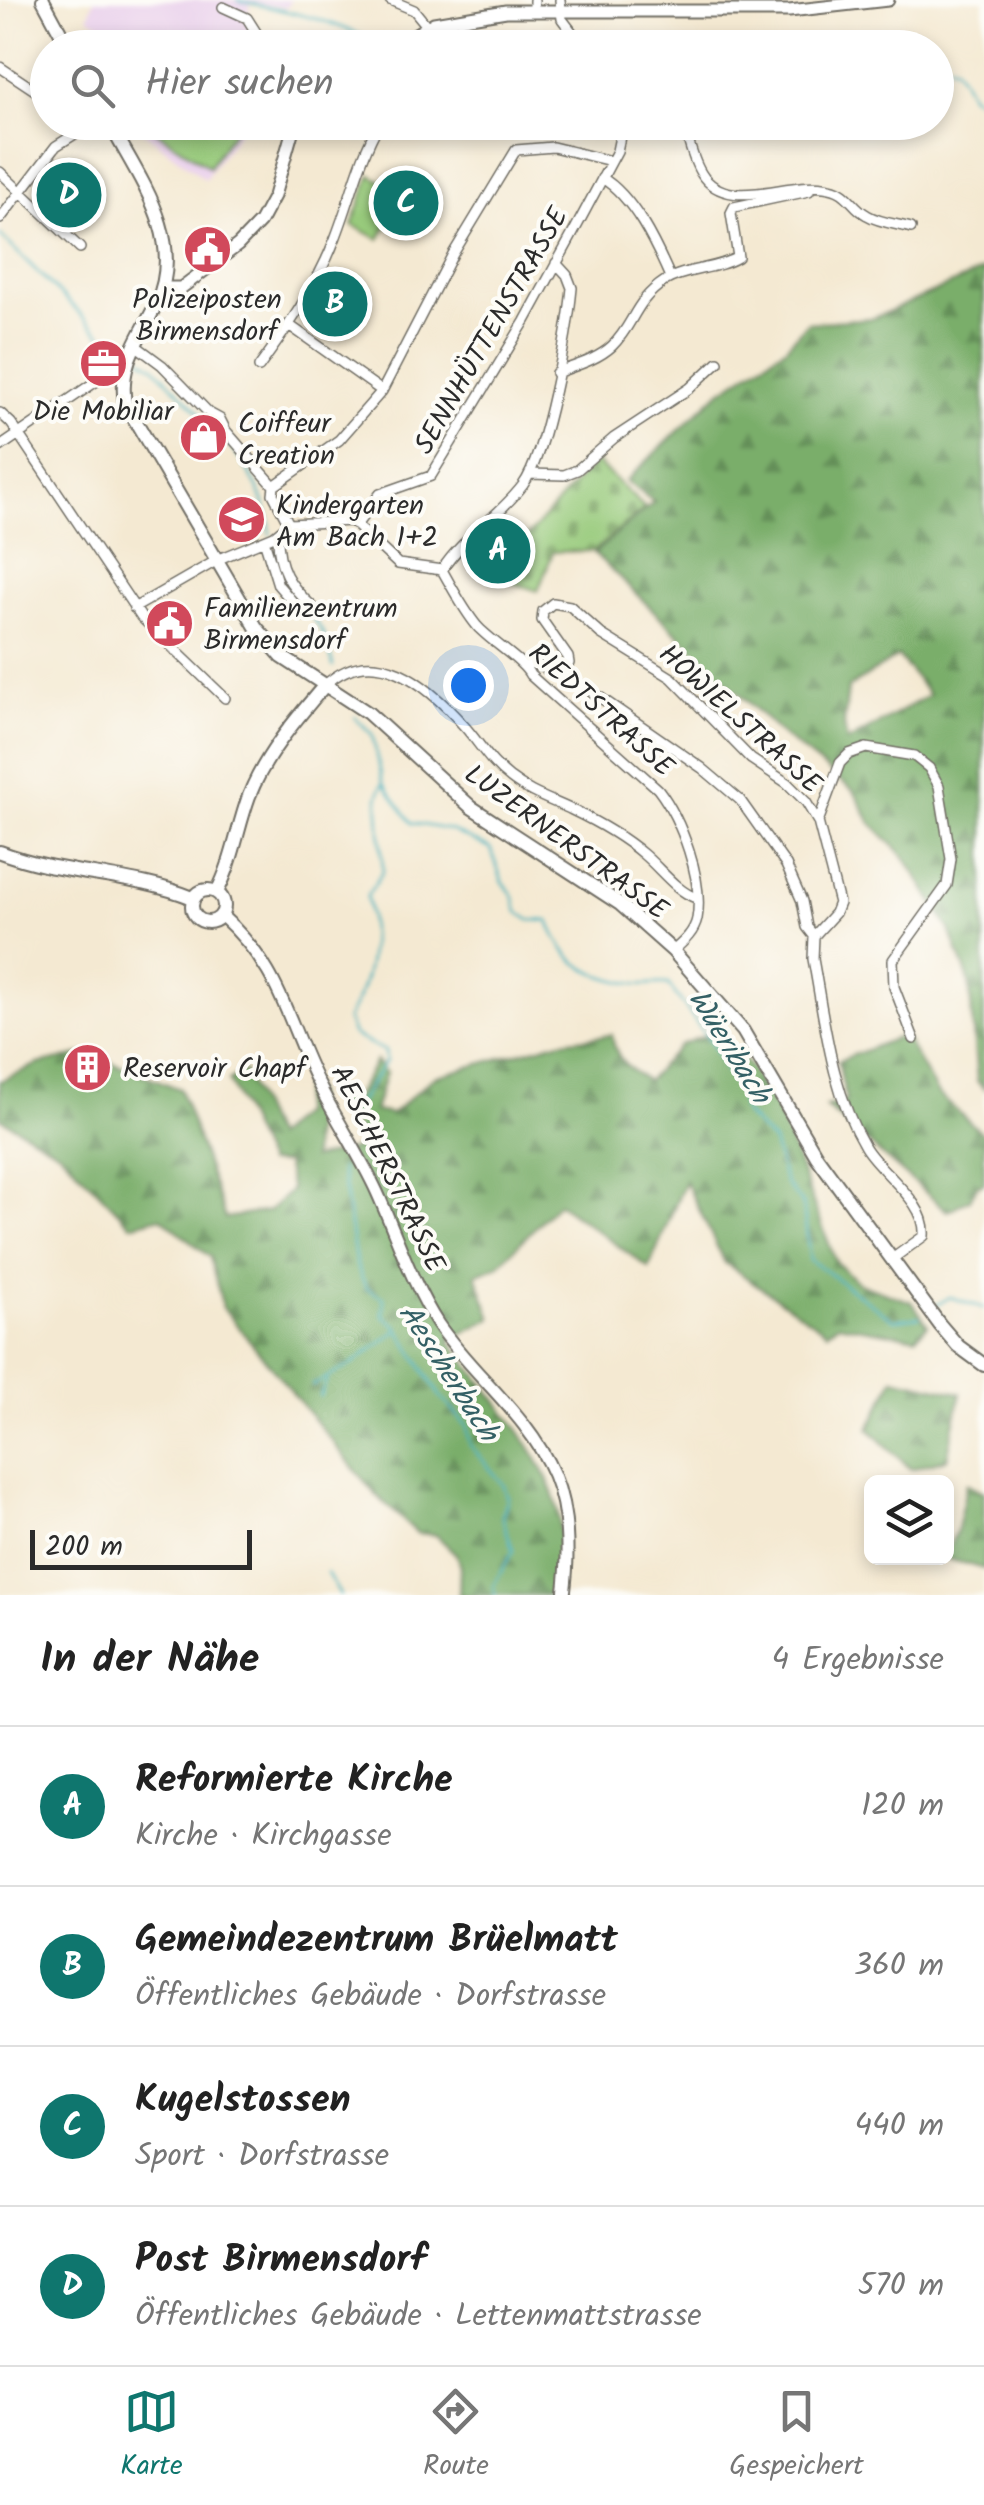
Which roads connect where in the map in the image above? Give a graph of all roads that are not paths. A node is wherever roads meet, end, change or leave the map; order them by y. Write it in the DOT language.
graph roads {
  1 [pos="44,0"];
  2 [pos="390,0"];
  3 [pos="888,0"];
  4 [pos="869,1"];
  5 [pos="534,5"];
  6 [pos="559,5"];
  7 [pos="223,7"];
  8 [pos="427,26"];
  9 [pos="60,30"];
  10 [pos="255,30"];
  11 [pos="421,30"];
  12 [pos="574,30"];
  13 [pos="0,67"];
  14 [pos="30,87"];
  15 [pos="65,140"];
  16 [pos="118,140"];
  17 [pos="289,140"];
  18 [pos="371,140"];
  19 [pos="621,140"];
  20 [pos="689,140"];
  21 [pos="611,162"];
  22 [pos="0,172"];
  23 [pos="602,178"];
  24 [pos="809,191"];
  25 [pos="21,193"];
  26 [pos="0,219"];
  27 [pos="912,228"];
  28 [pos="80,248"];
  29 [pos="556,263"];
  30 [pos="670,277"];
  31 [pos="162,288"];
  32 [pos="289,325"];
  33 [pos="130,356"];
  34 [pos="718,362"];
  35 [pos="259,367"];
  36 [pos="556,373"];
  37 [pos="382,392"];
  38 [pos="0,413"];
  39 [pos="18,435"];
  40 [pos="0,446"];
  41 [pos="530,474"];
  42 [pos="274,486"];
  43 [pos="289,524"];
  44 [pos="358,524"];
  45 [pos="271,537"];
  46 [pos="216,561"];
  47 [pos="442,570"];
  48 [pos="134,608"];
  49 [pos="526,666"];
  50 [pos="564,675"];
  51 [pos="324,686"];
  52 [pos="225,698"];
  53 [pos="818,822"];
  54 [pos="0,852"];
  55 [pos="216,892"];
  56 [pos="193,898"];
  57 [pos="696,898"];
  58 [pos="221,915"];
  59 [pos="814,936"];
  60 [pos="673,951"];
  61 [pos="914,1039"];
  62 [pos="892,1259"];
  63 [pos="984,1366"];
  64 [pos="564,1595"];
  1 -- 9 [label="main road"];
  2 -- 8 [label="street"];
  3 -- 4 [label="street"];
  4 -- 6 [label="street"];
  5 -- 6 [label="street"];
  5 -- 8 [label="street"];
  6 -- 12 [label="street"];
  7 -- 10 [label="street"];
  8 -- 11 [label="street"];
  13 -- 14 [label="street"];
  15 -- 25 [label="street"];
  16 -- 31 [label="main road"];
  17 -- 31 [label="street"];
  18 -- 32 [label="street"];
  19 -- 21 [label="street, SENNHÜTTENSTRASSE"];
  20 -- 27 [label="street"];
  21 -- 23 [label="street, SENNHÜTTENSTRASSE"];
  21 -- 37 [label="street"];
  22 -- 25 [label="street"];
  23 -- 29 [label="street, SENNHÜTTENSTRASSE"];
  23 -- 30 [label="street"];
  24 -- 30 [label="street"];
  25 -- 26 [label="street"];
  25 -- 28 [label="street"];
  29 -- 36 [label="street"];
  29 -- 44 [label="street, SENNHÜTTENSTRASSE"];
  30 -- 36 [label="street"];
  31 -- 33 [label="main road"];
  32 -- 35 [label="street"];
  32 -- 37 [label="street"];
  33 -- 39 [label="street"];
  33 -- 42 [label="street"];
  33 -- 46 [label="main road, LUZERNERSTRASSE"];
  34 -- 41 [label="street"];
  36 -- 41 [label="street"];
  37 -- 42 [label="street"];
  38 -- 39 [label="street"];
  39 -- 40 [label="street"];
  39 -- 48 [label="street"];
  41 -- 47 [label="street"];
  42 -- 43 [label="street"];
  43 -- 44 [label="street"];
  43 -- 45 [label="street"];
  44 -- 47 [label="street"];
  45 -- 45 [label="street"];
  45 -- 46 [label="street"];
  46 -- 48 [label="street"];
  46 -- 51 [label="main road, LUZERNERSTRASSE"];
  47 -- 49 [label="street, RIEDTSTRASSE"];
  48 -- 52 [label="street"];
  49 -- 50 [label="street"];
  49 -- 57 [label="street, RIEDTSTRASSE"];
  50 -- 53 [label="street, HOWIELSTRASSE"];
  50 -- 59 [label="street"];
  51 -- 55 [label="main road"];
  51 -- 57 [label="street"];
  51 -- 60 [label="main road, LUZERNERSTRASSE"];
  53 -- 59 [label="street"];
  53 -- 61 [label="street"];
  54 -- 56 [label="main road"];
  55 -- 56 [label="main road"];
  55 -- 58 [label="main road"];
  56 -- 58 [label="main road"];
  57 -- 60 [label="street, RIEDTSTRASSE"];
  58 -- 64 [label="street, AESCHERSTRASSE"];
  59 -- 62 [label="street"];
  60 -- 62 [label="main road, LUZERNERSTRASSE"];
  62 -- 63 [label="main road, LUZERNERSTRASSE"];
}
